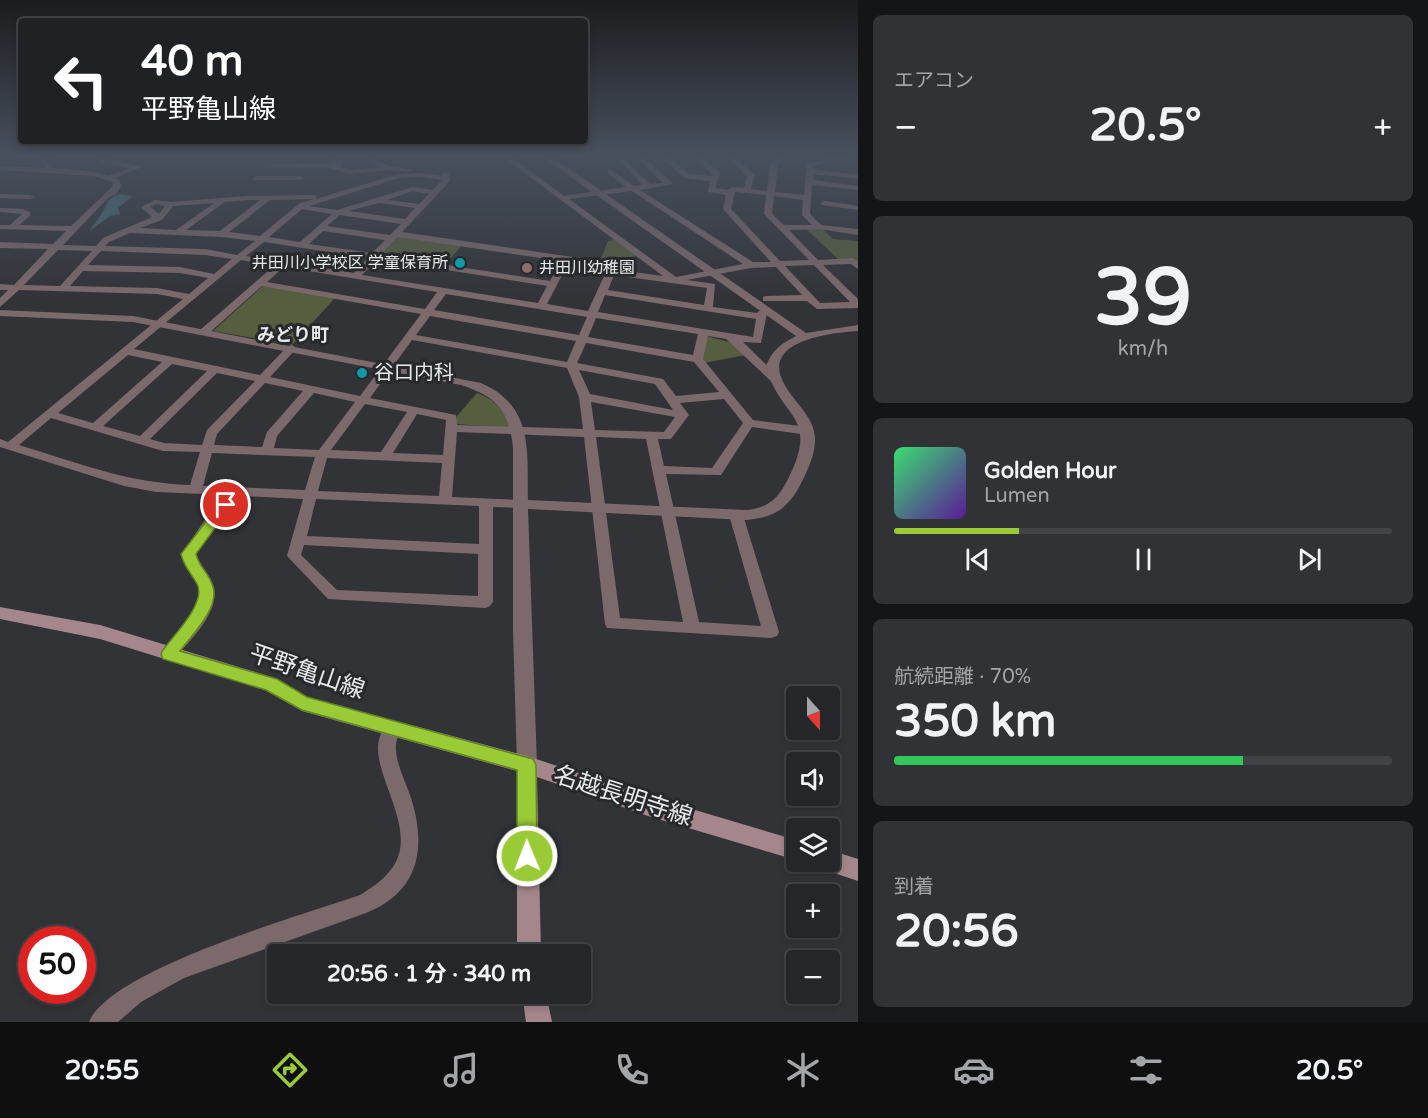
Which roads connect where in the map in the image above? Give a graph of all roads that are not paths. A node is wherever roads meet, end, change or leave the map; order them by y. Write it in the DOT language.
graph roads {
  1 [pos="97,204"];
  2 [pos="152,204"];
  3 [pos="171,204"];
  4 [pos="175,204"];
  5 [pos="218,204"];
  6 [pos="261,204"];
  7 [pos="308,204"];
  8 [pos="366,204"];
  9 [pos="401,204"];
  10 [pos="424,204"];
  11 [pos="571,204"];
  12 [pos="615,204"];
  13 [pos="657,204"];
  14 [pos="728,204"];
  15 [pos="768,204"];
  16 [pos="807,204"];
  17 [pos="826,204"];
  18 [pos="300,207"];
  19 [pos="421,207"];
  20 [pos="858,208"];
  21 [pos="0,210"];
  22 [pos="338,212"];
  23 [pos="159,218"];
  24 [pos="850,221"];
  25 [pos="406,222"];
  26 [pos="0,227"];
  27 [pos="12,227"];
  28 [pos="819,227"];
  29 [pos="321,228"];
  30 [pos="781,228"];
  31 [pos="71,229"];
  32 [pos="127,230"];
  33 [pos="178,232"];
  34 [pos="222,234"];
  35 [pos="393,236"];
  36 [pos="262,239"];
  37 [pos="0,245"];
  38 [pos="11,245"];
  39 [pos="302,245"];
  40 [pos="54,247"];
  41 [pos="98,248"];
  42 [pos="0,256"];
  43 [pos="374,256"];
  44 [pos="240,257"];
  45 [pos="566,259"];
  46 [pos="815,262"];
  47 [pos="282,264"];
  48 [pos="777,264"];
  49 [pos="751,265"];
  50 [pos="858,266"];
  51 [pos="81,268"];
  52 [pos="608,271"];
  53 [pos="712,272"];
  54 [pos="216,277"];
  55 [pos="673,280"];
  56 [pos="259,283"];
  57 [pos="350,284"];
  58 [pos="553,284"];
  59 [pos="0,287"];
  60 [pos="16,287"];
  61 [pos="63,288"];
  62 [pos="444,290"];
  63 [pos="602,292"];
  64 [pos="191,297"];
  65 [pos="809,298"];
  66 [pos="766,299"];
  67 [pos="0,304"];
  68 [pos="858,305"];
  69 [pos="541,306"];
  70 [pos="708,308"];
  71 [pos="0,313"];
  72 [pos="428,313"];
  73 [pos="593,314"];
  74 [pos="160,323"];
  75 [pos="858,328"];
  76 [pos="204,332"];
  77 [pos="703,333"];
  78 [pos="717,335"];
  79 [pos="410,337"];
  80 [pos="804,337"];
  81 [pos="582,339"];
  82 [pos="292,348"];
  83 [pos="126,351"];
  84 [pos="750,354"];
  85 [pos="776,357"];
  86 [pos="698,359"];
  87 [pos="170,360"];
  88 [pos="571,365"];
  89 [pos="388,367"];
  90 [pos="215,369"];
  91 [pos="262,379"];
  92 [pos="776,380"];
  93 [pos="311,389"];
  94 [pos="726,395"];
  95 [pos="585,397"];
  96 [pos="364,399"];
  97 [pos="672,399"];
  98 [pos="414,410"];
  99 [pos="50,414"];
  100 [pos="683,415"];
  101 [pos="750,423"];
  102 [pos="95,427"];
  103 [pos="451,428"];
  104 [pos="519,430"];
  105 [pos="808,431"];
  106 [pos="589,433"];
  107 [pos="651,436"];
  108 [pos="142,441"];
  109 [pos="5,445"];
  110 [pos="206,449"];
  111 [pos="267,452"];
  112 [pos="322,454"];
  113 [pos="384,457"];
  114 [pos="448,459"];
  115 [pos="658,470"];
  116 [pos="196,489"];
  117 [pos="239,491"];
  118 [pos="312,494"];
  119 [pos="445,500"];
  120 [pos="486,502"];
  121 [pos="521,504"];
  122 [pos="599,508"];
  123 [pos="667,511"];
  124 [pos="736,515"];
  125 [pos="299,540"];
  126 [pos="485,549"];
  127 [pos="0,613"];
  128 [pos="692,628"];
  129 [pos="169,654"];
  130 [pos="392,727"];
  131 [pos="526,765"];
  132 [pos="786,847"];
  133 [pos="840,864"];
  134 [pos="858,870"];
  135 [pos="529,944"];
  136 [pos="536,1004"];
  137 [pos="100,1022"];
  138 [pos="539,1022"];
  1 -- 31 [label="street"];
  2 -- 23 [label="street"];
  3 -- 4 [label="street"];
  3 -- 23 [label="street"];
  5 -- 33 [label="street"];
  6 -- 34 [label="street"];
  7 -- 18 [label="street"];
  8 -- 22 [label="street"];
  9 -- 19 [label="street"];
  10 -- 19 [label="street"];
  11 -- 55 [label="street"];
  12 -- 53 [label="street"];
  13 -- 49 [label="street"];
  14 -- 48 [label="street"];
  15 -- 30 [label="street"];
  16 -- 28 [label="street"];
  17 -- 24 [label="street"];
  18 -- 22 [label="street"];
  18 -- 36 [label="street"];
  19 -- 25 [label="street"];
  20 -- 24 [label="street"];
  21 -- 27 [label="street"];
  22 -- 25 [label="street"];
  22 -- 29 [label="street"];
  23 -- 32 [label="street"];
  24 -- 28 [label="street"];
  25 -- 35 [label="street"];
  26 -- 27 [label="street"];
  27 -- 31 [label="street"];
  28 -- 30 [label="street"];
  29 -- 35 [label="street"];
  29 -- 39 [label="street"];
  30 -- 46 [label="street"];
  31 -- 40 [label="street"];
  32 -- 33 [label="street"];
  32 -- 41 [label="street"];
  33 -- 34 [label="street"];
  34 -- 36 [label="street"];
  35 -- 43 [label="street"];
  35 -- 45 [label="street"];
  36 -- 39 [label="street"];
  36 -- 44 [label="street"];
  37 -- 38 [label="street"];
  38 -- 40 [label="street"];
  38 -- 42 [label="street"];
  39 -- 43 [label="street"];
  40 -- 41 [label="street"];
  40 -- 60 [label="street"];
  41 -- 44 [label="street"];
  41 -- 51 [label="street"];
  43 -- 57 [label="street"];
  43 -- 58 [label="street"];
  44 -- 47 [label="street"];
  44 -- 54 [label="street"];
  45 -- 52 [label="street"];
  45 -- 58 [label="street"];
  46 -- 48 [label="street"];
  46 -- 50 [label="street"];
  46 -- 68 [label="street"];
  47 -- 56 [label="street"];
  47 -- 57 [label="street"];
  48 -- 49 [label="street"];
  48 -- 65 [label="street"];
  49 -- 53 [label="street"];
  51 -- 54 [label="street"];
  51 -- 61 [label="street"];
  52 -- 55 [label="street"];
  52 -- 63 [label="street"];
  53 -- 55 [label="street"];
  53 -- 80 [label="street"];
  54 -- 64 [label="street"];
  55 -- 70 [label="street"];
  56 -- 57 [label="street"];
  56 -- 76 [label="street"];
  57 -- 62 [label="street"];
  57 -- 72 [label="street"];
  58 -- 69 [label="street"];
  59 -- 60 [label="street"];
  60 -- 61 [label="street"];
  60 -- 67 [label="street"];
  61 -- 64 [label="street"];
  62 -- 69 [label="street"];
  62 -- 72 [label="street"];
  63 -- 70 [label="street"];
  63 -- 73 [label="street"];
  64 -- 74 [label="street"];
  65 -- 66 [label="street"];
  65 -- 68 [label="street"];
  69 -- 73 [label="street"];
  70 -- 78 [label="street"];
  71 -- 74 [label="street"];
  72 -- 79 [label="street"];
  72 -- 81 [label="street"];
  73 -- 77 [label="street"];
  73 -- 81 [label="street"];
  74 -- 76 [label="street"];
  74 -- 83 [label="street"];
  75 -- 80 [label="street"];
  76 -- 82 [label="street"];
  77 -- 78 [label="street"];
  77 -- 86 [label="street"];
  78 -- 84 [label="street"];
  79 -- 88 [label="street"];
  79 -- 89 [label="street"];
  80 -- 85 [label="street"];
  81 -- 86 [label="street"];
  81 -- 88 [label="street"];
  82 -- 89 [label="street"];
  82 -- 91 [label="street"];
  83 -- 87 [label="street"];
  83 -- 99 [label="street"];
  84 -- 85 [label="street"];
  84 -- 92 [label="street"];
  85 -- 92 [label="street"];
  86 -- 94 [label="street"];
  87 -- 90 [label="street"];
  87 -- 102 [label="street"];
  88 -- 95 [label="street"];
  88 -- 97 [label="street"];
  89 -- 96 [label="street"];
  89 -- 104 [label="street"];
  90 -- 91 [label="street"];
  90 -- 108 [label="street"];
  91 -- 93 [label="street"];
  91 -- 110 [label="street"];
  92 -- 105 [label="street"];
  93 -- 96 [label="street"];
  93 -- 111 [label="street"];
  94 -- 97 [label="street"];
  94 -- 101 [label="street"];
  95 -- 100 [label="street"];
  95 -- 106 [label="street"];
  96 -- 98 [label="street"];
  96 -- 112 [label="street"];
  97 -- 100 [label="street"];
  98 -- 103 [label="street"];
  98 -- 113 [label="street"];
  99 -- 102 [label="street"];
  99 -- 109 [label="street"];
  100 -- 107 [label="street"];
  101 -- 105 [label="street"];
  101 -- 115 [label="street"];
  102 -- 108 [label="street"];
  103 -- 104 [label="street"];
  103 -- 114 [label="street"];
  104 -- 106 [label="street"];
  104 -- 121 [label="street"];
  105 -- 124 [label="street"];
  106 -- 107 [label="street"];
  106 -- 122 [label="street"];
  107 -- 115 [label="street"];
  108 -- 110 [label="street"];
  109 -- 116 [label="street"];
  110 -- 111 [label="street"];
  110 -- 116 [label="street"];
  111 -- 112 [label="street"];
  112 -- 113 [label="street"];
  112 -- 118 [label="street"];
  113 -- 114 [label="street"];
  114 -- 119 [label="street"];
  115 -- 123 [label="street"];
  116 -- 117 [label="street"];
  117 -- 118 [label="street"];
  117 -- 129 [label="street"];
  118 -- 119 [label="street"];
  118 -- 125 [label="street"];
  119 -- 120 [label="street"];
  120 -- 121 [label="street"];
  120 -- 126 [label="street"];
  121 -- 122 [label="street"];
  121 -- 131 [label="street"];
  122 -- 123 [label="street"];
  122 -- 128 [label="street"];
  123 -- 124 [label="street"];
  123 -- 128 [label="street"];
  124 -- 128 [label="street"];
  125 -- 126 [label="street"];
  125 -- 126 [label="street"];
  127 -- 129 [label="main road, 平野亀山線"];
  129 -- 130 [label="main road, 平野亀山線"];
  130 -- 131 [label="main road, 平野亀山線"];
  130 -- 137 [label="street"];
  131 -- 132 [label="main road, 名越長明寺線"];
  131 -- 135 [label="main road, 名越長明寺線"];
  133 -- 134 [label="main road"];
  136 -- 138 [label="main road"];
}
